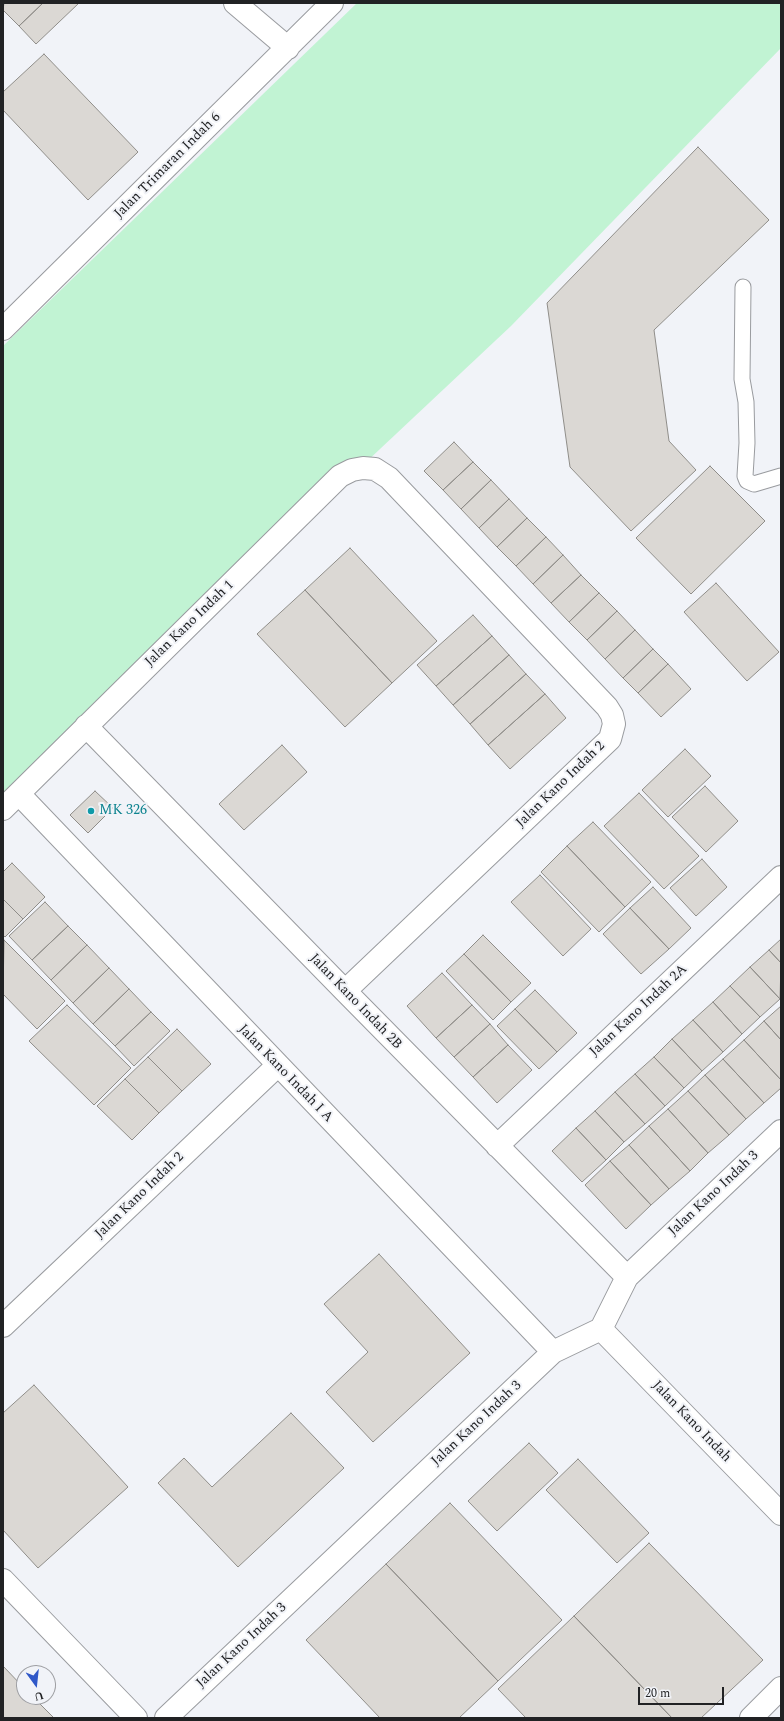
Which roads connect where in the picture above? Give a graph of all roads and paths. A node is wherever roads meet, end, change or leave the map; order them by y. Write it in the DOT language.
graph roads {
  1 [pos="234,3"];
  2 [pos="332,3"];
  3 [pos="288,48"];
  4 [pos="743,287"];
  5 [pos="3,329"];
  6 [pos="781,476"];
  7 [pos="388,478"];
  8 [pos="86,726"];
  9 [pos="19,794"];
  10 [pos="3,809"];
  11 [pos="781,877"];
  12 [pos="344,992"];
  13 [pos="277,1066"];
  14 [pos="781,1131"];
  15 [pos="497,1146"];
  16 [pos="627,1277"];
  17 [pos="3,1326"];
  18 [pos="601,1329"];
  19 [pos="553,1352"];
  20 [pos="781,1514"];
  21 [pos="3,1580"];
  22 [pos="781,1688"];
  23 [pos="136,1718"];
  24 [pos="166,1718"];
  25 [pos="751,1718"];
  1 -- 3 [label="street"];
  2 -- 3 [label="street, Jalan Trimaran Indah 6"];
  3 -- 5 [label="street, Jalan Trimaran Indah 6"];
  4 -- 6 [label="lane"];
  7 -- 8 [label="street, Jalan Kano Indah 1"];
  7 -- 12 [label="street, Jalan Kano Indah 2"];
  8 -- 9 [label="street, Jalan Kano Indah 1"];
  8 -- 12 [label="street, Jalan Kano Indah 2B"];
  9 -- 10 [label="street, Jalan Kano Indah 1"];
  9 -- 13 [label="street, Jalan Kano Indah I A"];
  11 -- 15 [label="street, Jalan Kano Indah 2A"];
  12 -- 15 [label="street, Jalan Kano Indah 2B"];
  13 -- 17 [label="street, Jalan Kano Indah 2"];
  13 -- 19 [label="street, Jalan Kano Indah I A"];
  14 -- 16 [label="street, Jalan Kano Indah 3"];
  15 -- 16 [label="street, Jalan Kano Indah 2B"];
  16 -- 18 [label="street, Jalan Kano Indah 3"];
  18 -- 19 [label="street, Jalan Kano Indah 3"];
  18 -- 20 [label="street, Jalan Kano Indah"];
  19 -- 24 [label="street, Jalan Kano Indah 3"];
  21 -- 23 [label="street"];
  22 -- 25 [label="street"];
}
